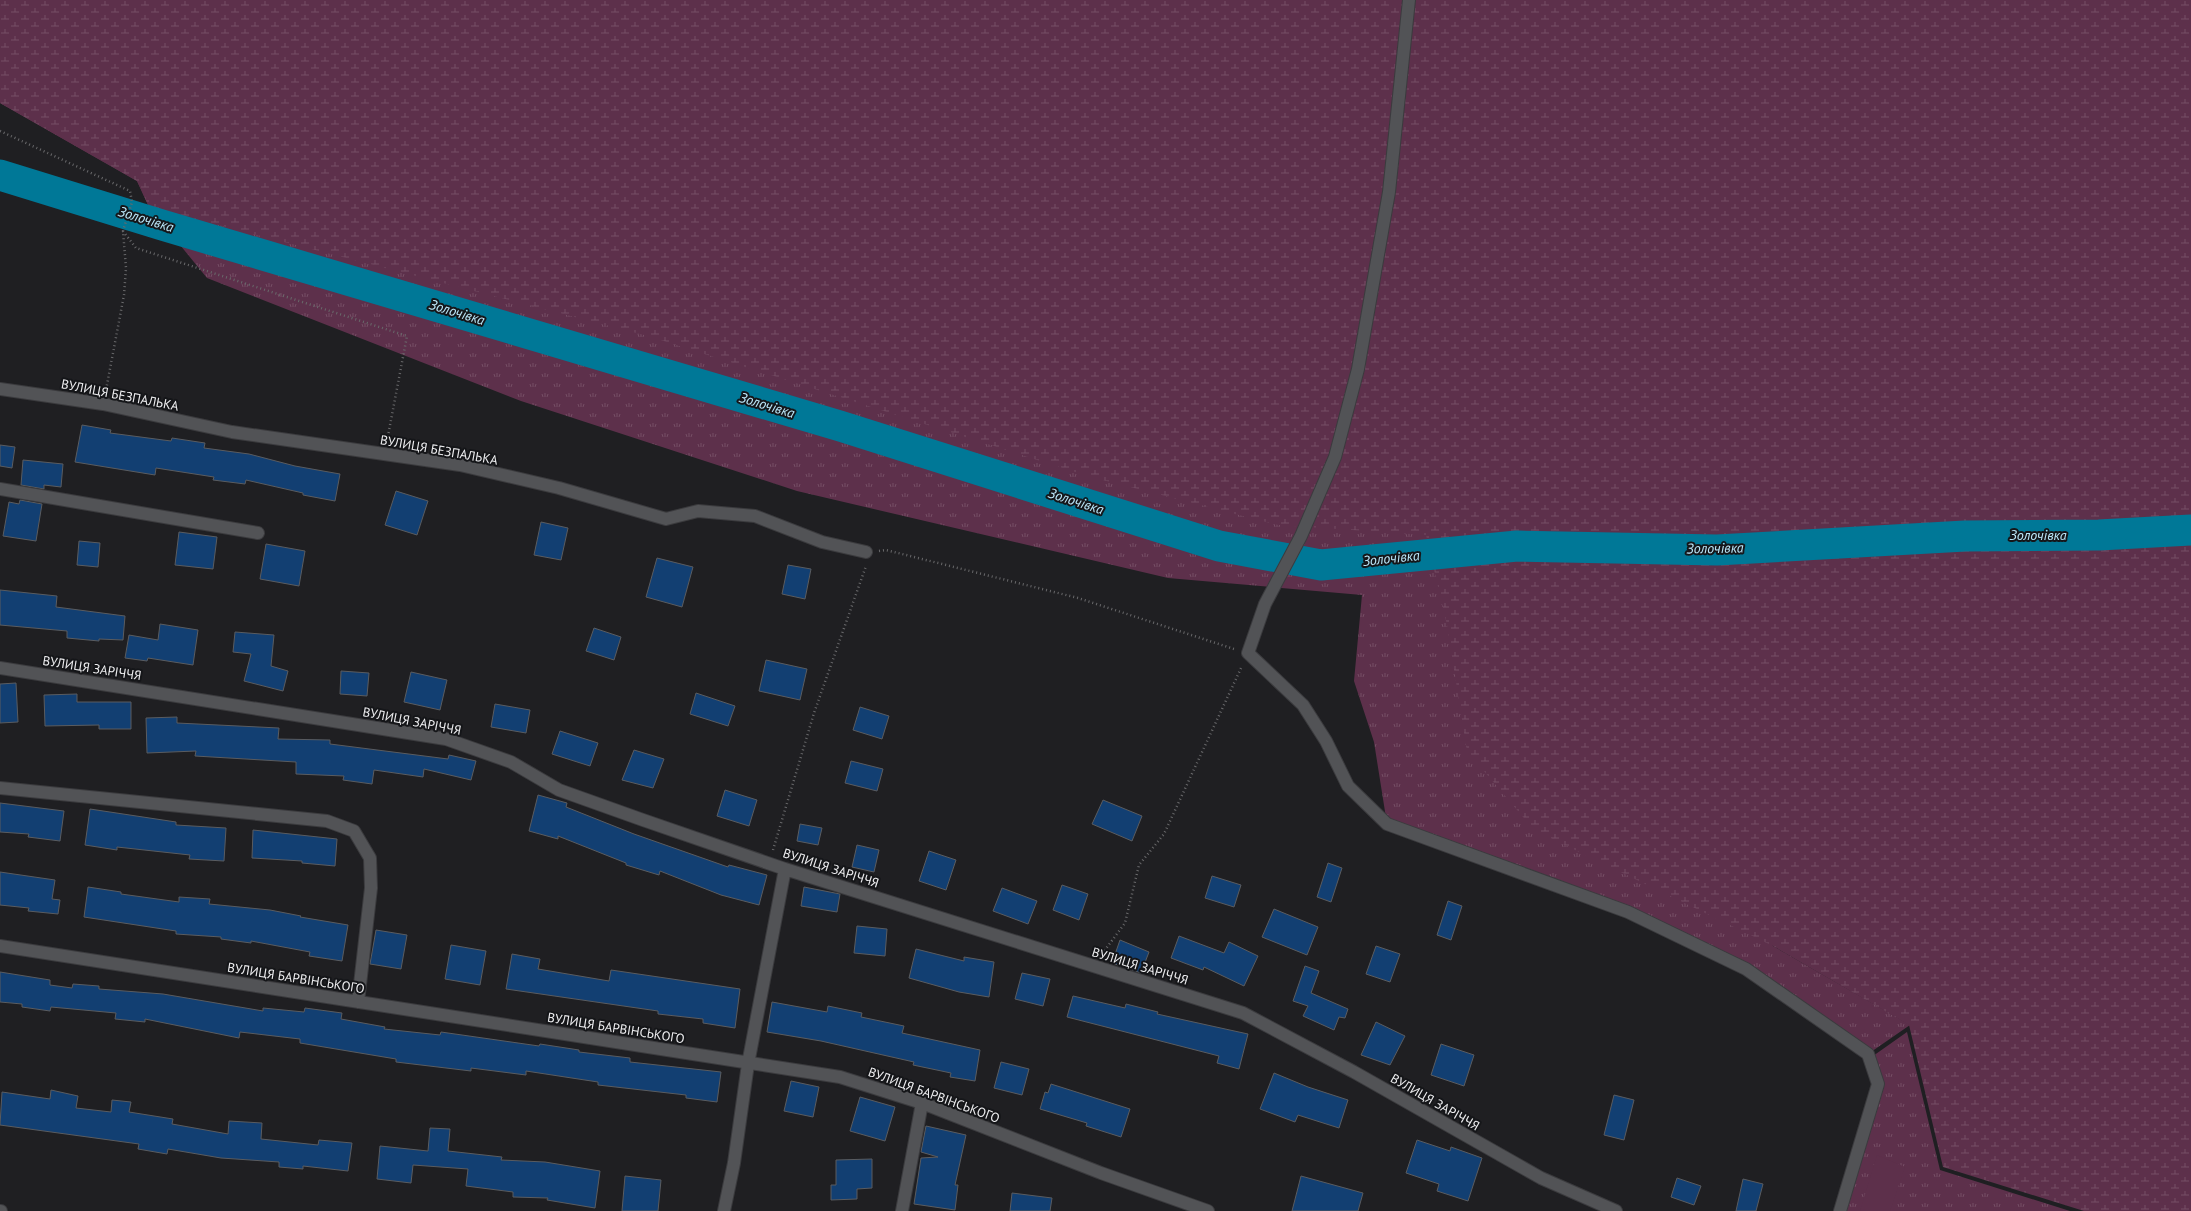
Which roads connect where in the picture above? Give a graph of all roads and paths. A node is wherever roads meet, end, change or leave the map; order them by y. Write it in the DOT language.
graph roads {
  1 [pos="1409,0"];
  2 [pos="0,131"];
  3 [pos="123,231"];
  4 [pos="0,389"];
  5 [pos="103,404"];
  6 [pos="384,454"];
  7 [pos="0,489"];
  8 [pos="258,533"];
  9 [pos="866,552"];
  10 [pos="1248,653"];
  11 [pos="0,668"];
  12 [pos="0,788"];
  13 [pos="769,862"];
  14 [pos="785,869"];
  15 [pos="0,946"];
  16 [pos="1094,966"];
  17 [pos="358,1002"];
  18 [pos="748,1064"];
  19 [pos="922,1103"];
  20 [pos="724,1211"];
  21 [pos="902,1211"];
  22 [pos="1208,1211"];
  23 [pos="1616,1211"];
  24 [pos="1840,1211"];
  1 -- 10 [label="street"];
  2 -- 3 [label="path"];
  3 -- 5 [label="path"];
  3 -- 6 [label="path"];
  4 -- 5 [label="street, ВУЛИЦЯ БЕЗПАЛЬКА"];
  5 -- 6 [label="street, ВУЛИЦЯ БЕЗПАЛЬКА"];
  6 -- 9 [label="street, ВУЛИЦЯ БЕЗПАЛЬКА"];
  7 -- 8 [label="street"];
  9 -- 10 [label="path"];
  9 -- 13 [label="path"];
  10 -- 16 [label="path"];
  10 -- 24 [label="street"];
  11 -- 13 [label="street, ВУЛИЦЯ ЗАРІЧЧЯ"];
  12 -- 17 [label="street"];
  13 -- 14 [label="street, ВУЛИЦЯ ЗАРІЧЧЯ"];
  14 -- 16 [label="street, ВУЛИЦЯ ЗАРІЧЧЯ"];
  14 -- 18 [label="street"];
  15 -- 17 [label="street, ВУЛИЦЯ БАРВІНСЬКОГО"];
  16 -- 23 [label="street, ВУЛИЦЯ ЗАРІЧЧЯ"];
  17 -- 18 [label="street, ВУЛИЦЯ БАРВІНСЬКОГО"];
  18 -- 19 [label="street, ВУЛИЦЯ БАРВІНСЬКОГО"];
  18 -- 20 [label="street"];
  19 -- 21 [label="street"];
  19 -- 22 [label="street, ВУЛИЦЯ БАРВІНСЬКОГО"];
}
